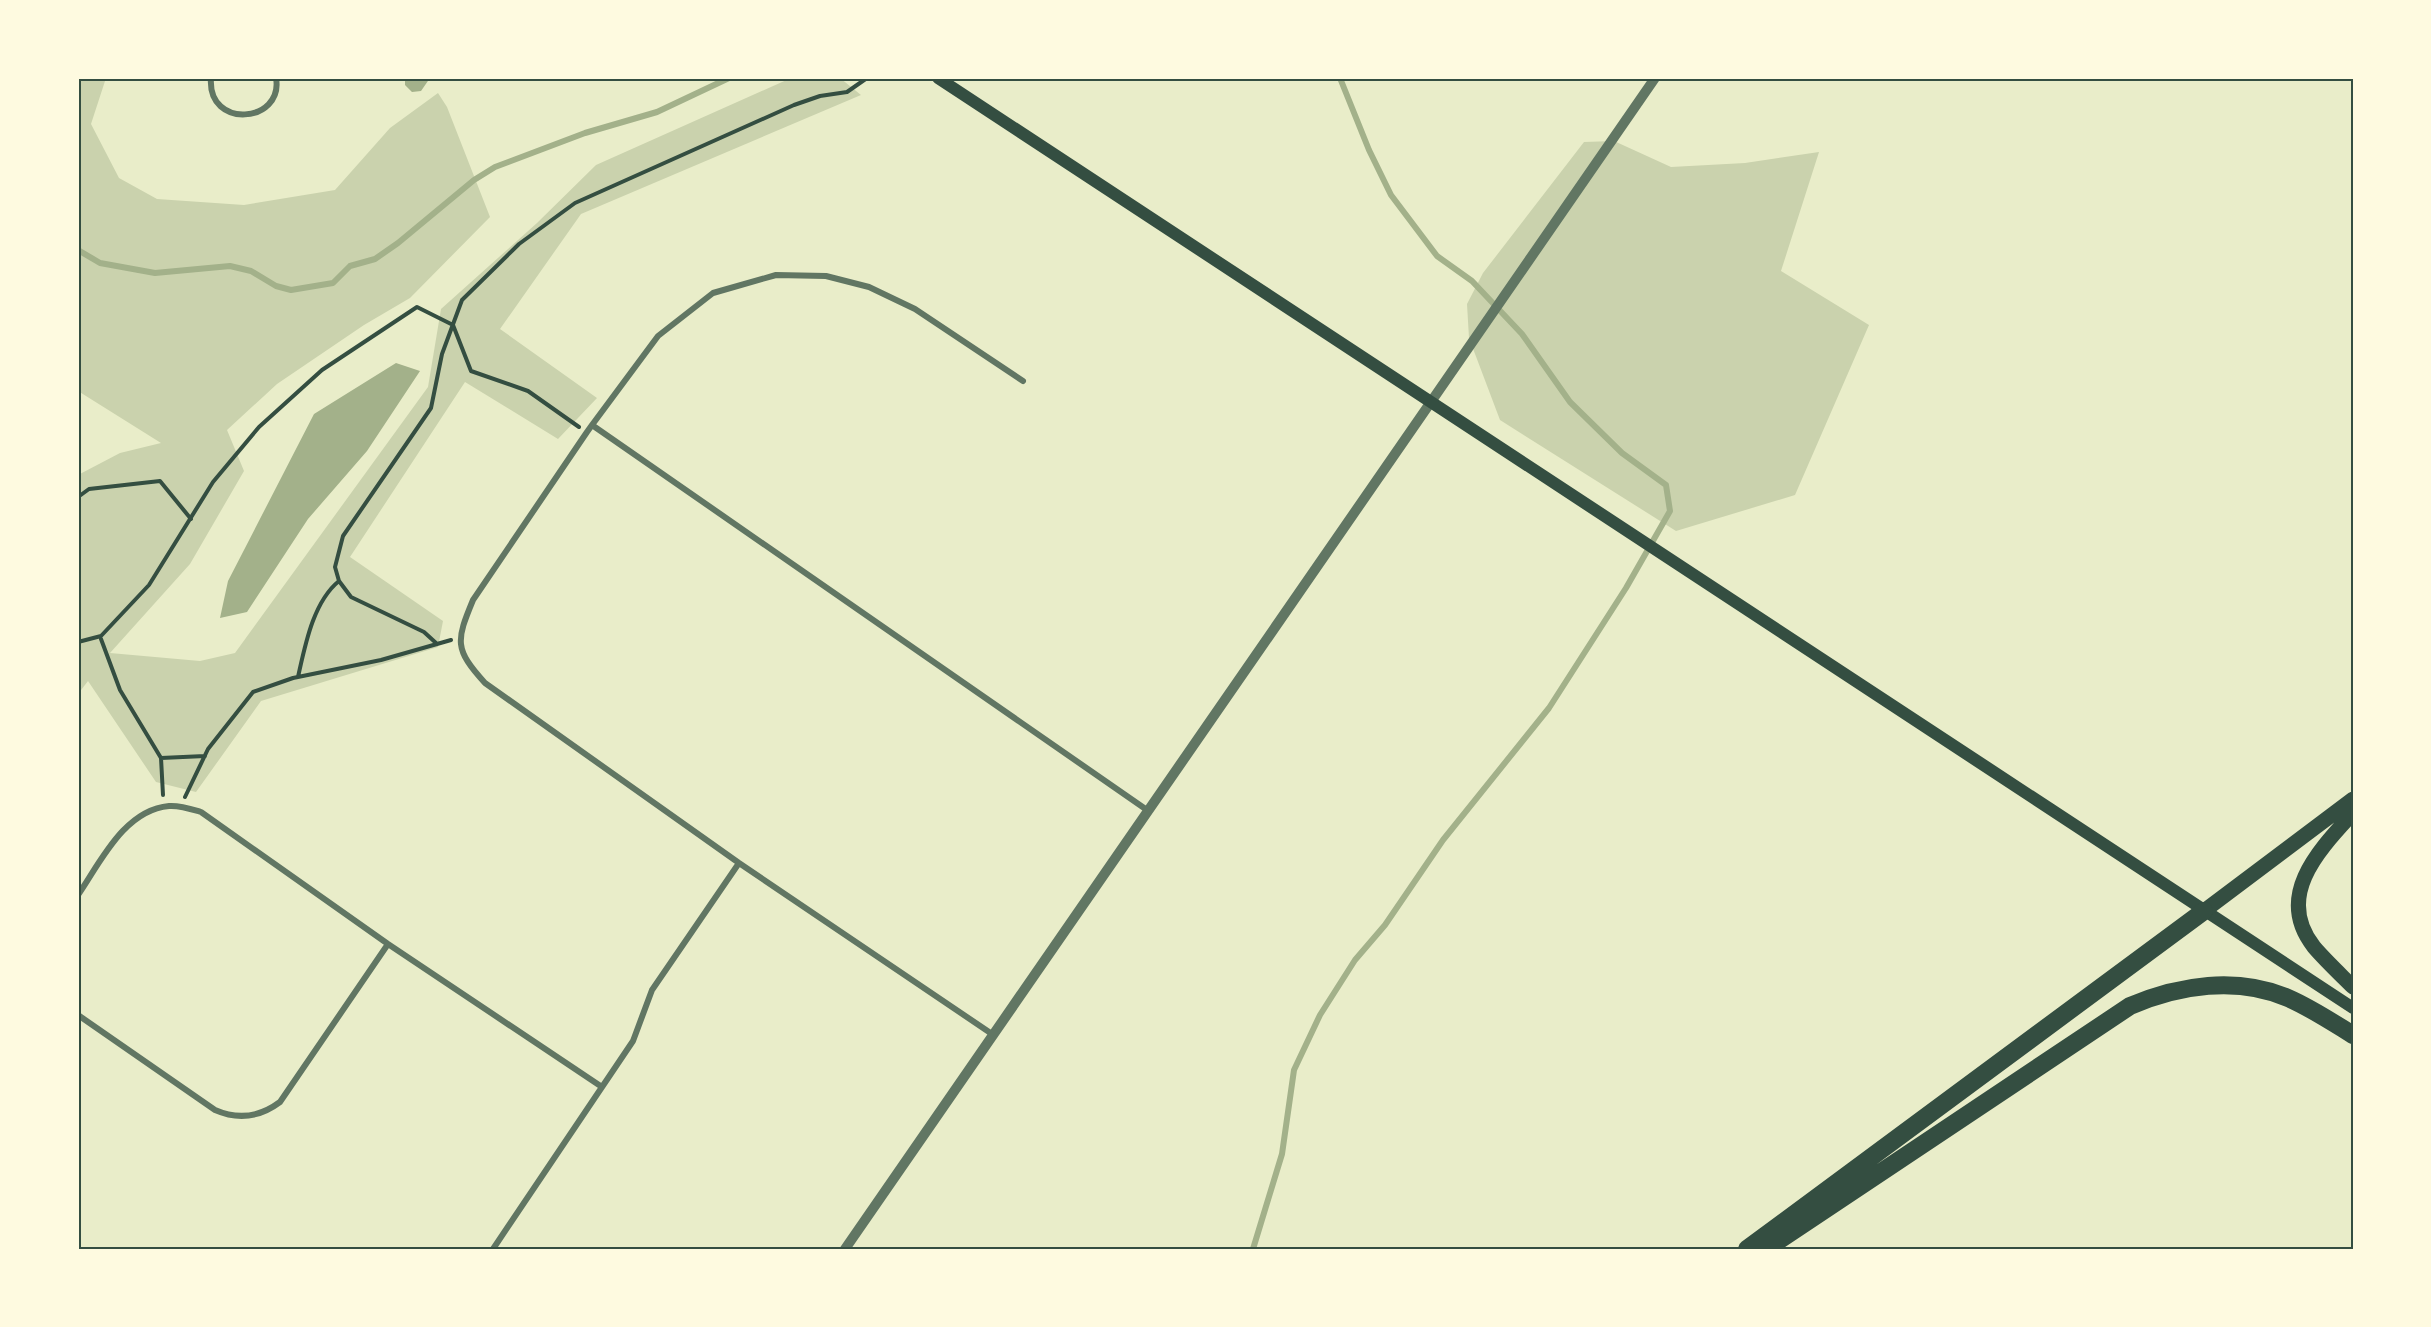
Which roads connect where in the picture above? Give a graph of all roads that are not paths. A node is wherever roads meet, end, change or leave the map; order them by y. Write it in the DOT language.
graph roads {
  1 [pos="211,78"];
  2 [pos="276,78"];
  3 [pos="938,78"];
  4 [pos="1655,78"];
  5 [pos="1023,381"];
  6 [pos="1432,403"];
  7 [pos="592,425"];
  8 [pos="2353,800"];
  9 [pos="1147,810"];
  10 [pos="2353,813"];
  11 [pos="739,863"];
  12 [pos="78,895"];
  13 [pos="2204,911"];
  14 [pos="388,944"];
  15 [pos="2353,987"];
  16 [pos="2353,1008"];
  17 [pos="78,1015"];
  18 [pos="992,1034"];
  19 [pos="2353,1035"];
  20 [pos="602,1087"];
  21 [pos="493,1249"];
  22 [pos="845,1249"];
  23 [pos="1747,1249"];
  24 [pos="1766,1249"];
  1 -- 2 [label="street"];
  3 -- 6 [label="main road"];
  4 -- 6 [label="street"];
  5 -- 7 [label="street"];
  6 -- 9 [label="street"];
  6 -- 13 [label="main road"];
  7 -- 9 [label="street"];
  7 -- 11 [label="street"];
  8 -- 13 [label="main road"];
  9 -- 18 [label="street"];
  10 -- 15 [label="main road"];
  11 -- 18 [label="street"];
  11 -- 20 [label="street"];
  12 -- 14 [label="street"];
  13 -- 16 [label="main road"];
  13 -- 23 [label="highway"];
  14 -- 17 [label="street"];
  14 -- 20 [label="street"];
  18 -- 22 [label="street"];
  19 -- 24 [label="highway"];
  20 -- 21 [label="street"];
}
